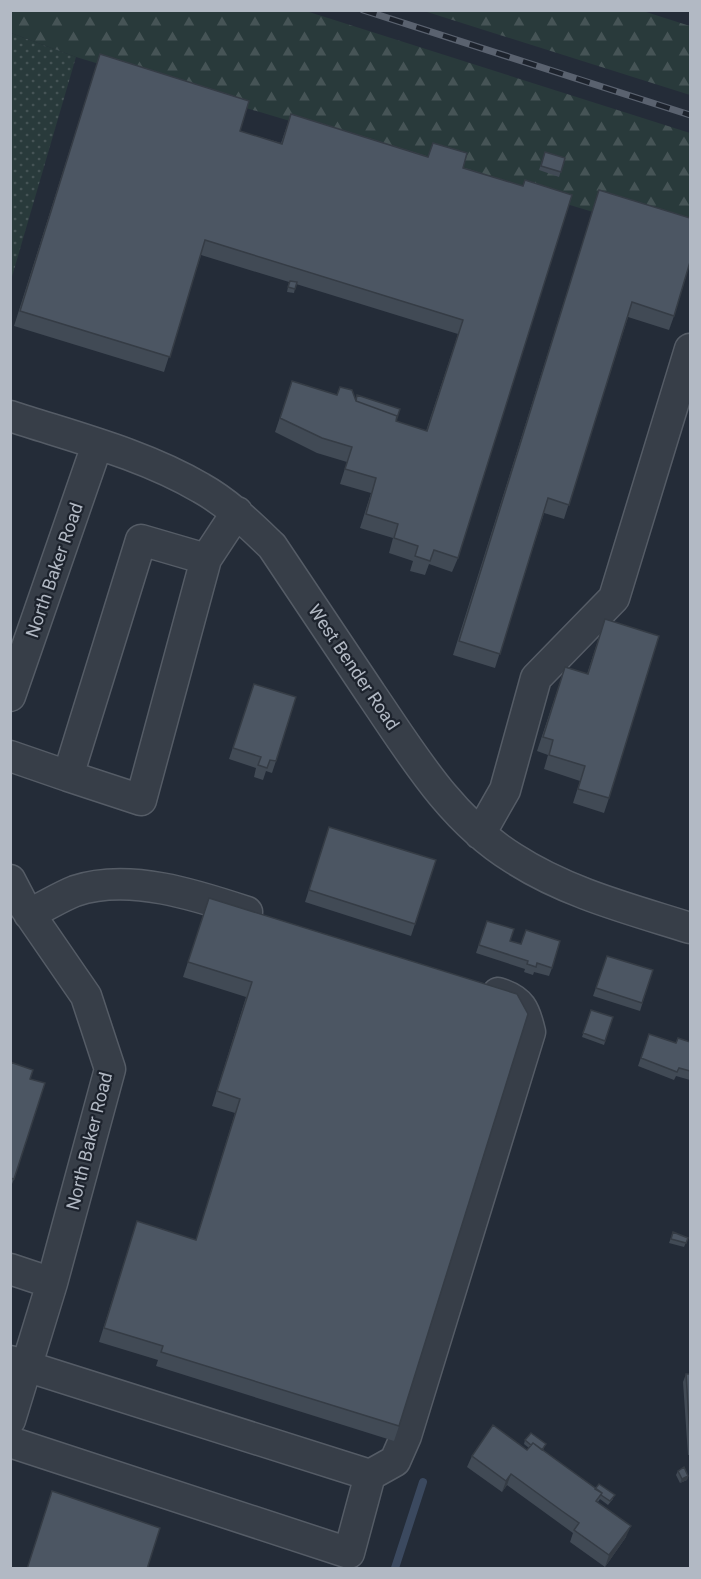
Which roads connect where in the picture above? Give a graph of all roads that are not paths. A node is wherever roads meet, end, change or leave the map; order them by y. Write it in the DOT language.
graph roads {
  1 [pos="690,349"];
  2 [pos="10,416"];
  3 [pos="97,445"];
  4 [pos="237,512"];
  5 [pos="206,559"];
  6 [pos="10,696"];
  7 [pos="10,756"];
  8 [pos="68,776"];
  9 [pos="480,834"];
  10 [pos="10,880"];
  11 [pos="29,914"];
  12 [pos="274,921"];
  13 [pos="690,928"];
  14 [pos="468,983"];
  15 [pos="10,1269"];
  16 [pos="52,1283"];
  17 [pos="19,1363"];
  18 [pos="10,1420"];
  19 [pos="10,1443"];
  20 [pos="370,1475"];
  1 -- 9 [label="street"];
  2 -- 3 [label="street, West Bender Road"];
  3 -- 4 [label="street, West Bender Road"];
  3 -- 6 [label="street, North Baker Road"];
  4 -- 5 [label="street"];
  4 -- 9 [label="street, West Bender Road"];
  5 -- 8 [label="street"];
  5 -- 8 [label="street"];
  7 -- 8 [label="street"];
  9 -- 13 [label="street, West Bender Road"];
  10 -- 11 [label="street, North Baker Road"];
  11 -- 12 [label="street"];
  11 -- 16 [label="street, North Baker Road"];
  14 -- 20 [label="street"];
  15 -- 16 [label="street"];
  16 -- 17 [label="street, North Baker Road"];
  17 -- 18 [label="street, North Baker Road"];
  17 -- 20 [label="street"];
  19 -- 20 [label="street"];
}
